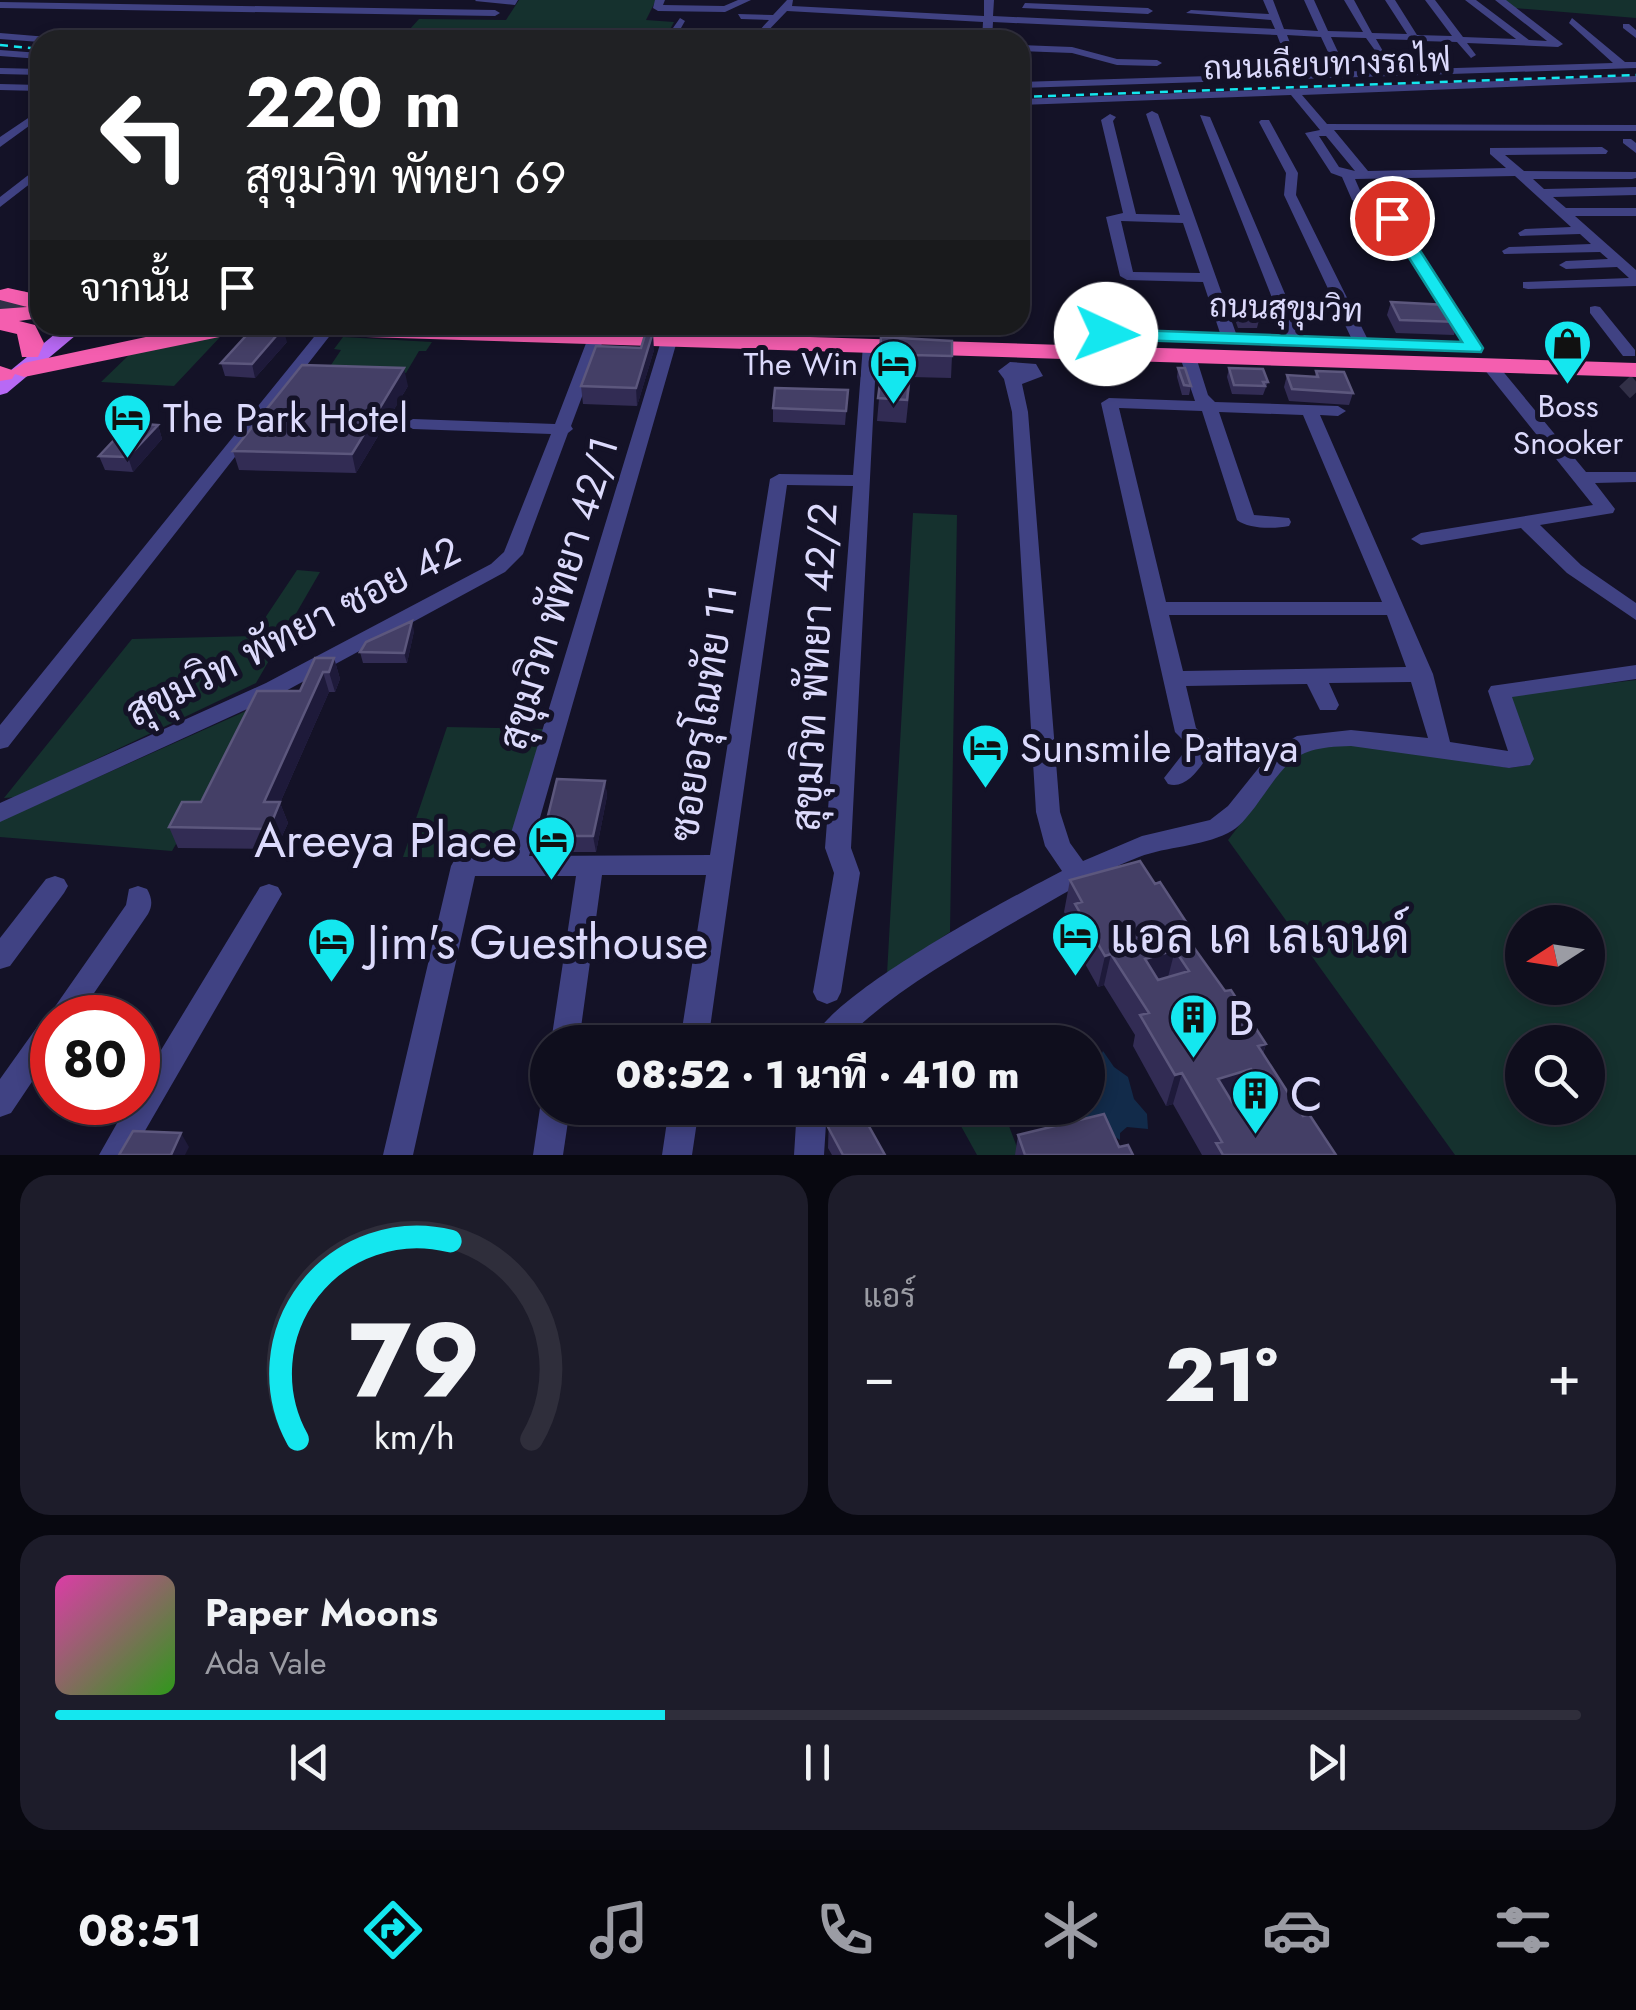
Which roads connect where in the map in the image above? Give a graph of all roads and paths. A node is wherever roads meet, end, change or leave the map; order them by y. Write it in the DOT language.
graph roads {
  1 [pos="35,0"];
  2 [pos="398,0"];
  3 [pos="746,0"];
  4 [pos="990,0"];
  5 [pos="1309,0"];
  6 [pos="1349,0"];
  7 [pos="1390,0"];
  8 [pos="1430,0"];
  9 [pos="1470,0"];
  10 [pos="1500,0"];
  11 [pos="515,2"];
  12 [pos="1269,2"];
  13 [pos="1025,3"];
  14 [pos="1229,3"];
  15 [pos="74,4"];
  16 [pos="242,4"];
  17 [pos="659,4"];
  18 [pos="682,4"];
  19 [pos="707,4"];
  20 [pos="788,4"];
  21 [pos="1065,4"];
  22 [pos="0,5"];
  23 [pos="730,5"];
  24 [pos="1106,5"];
  25 [pos="1189,5"];
  26 [pos="1147,6"];
  27 [pos="0,12"];
  28 [pos="495,12"];
  29 [pos="1232,15"];
  30 [pos="741,16"];
  31 [pos="1274,16"];
  32 [pos="226,17"];
  33 [pos="776,18"];
  34 [pos="1025,20"];
  35 [pos="680,21"];
  36 [pos="1572,21"];
  37 [pos="806,22"];
  38 [pos="1065,22"];
  39 [pos="1107,23"];
  40 [pos="458,24"];
  41 [pos="1148,26"];
  42 [pos="1626,26"];
  43 [pos="706,27"];
  44 [pos="988,27"];
  45 [pos="1193,28"];
  46 [pos="1237,29"];
  47 [pos="210,30"];
  48 [pos="675,30"];
  49 [pos="704,30"];
  50 [pos="766,30"];
  51 [pos="1279,31"];
  52 [pos="1323,33"];
  53 [pos="1368,35"];
  54 [pos="1636,35"];
  55 [pos="0,36"];
  56 [pos="1083,36"];
  57 [pos="1412,37"];
  58 [pos="30,38"];
  59 [pos="1457,39"];
  60 [pos="1524,41"];
  61 [pos="1216,42"];
  62 [pos="1240,43"];
  63 [pos="1557,43"];
  64 [pos="1030,48"];
  65 [pos="1286,48"];
  66 [pos="1333,52"];
  67 [pos="0,53"];
  68 [pos="1379,53"];
  69 [pos="1424,53"];
  70 [pos="30,55"];
  71 [pos="1471,55"];
  72 [pos="1544,56"];
  73 [pos="1157,63"];
  74 [pos="1636,64"];
  75 [pos="1622,65"];
  76 [pos="1590,66"];
  77 [pos="0,71"];
  78 [pos="30,72"];
  79 [pos="1636,79"];
  80 [pos="1030,85"];
  81 [pos="0,87"];
  82 [pos="30,88"];
  83 [pos="30,90"];
  84 [pos="1295,93"];
  85 [pos="1257,94"];
  86 [pos="1030,102"];
  87 [pos="0,106"];
  88 [pos="1152,114"];
  89 [pos="1204,116"];
  90 [pos="1110,117"];
  91 [pos="30,120"];
  92 [pos="1636,128"];
  93 [pos="1327,130"];
  94 [pos="0,142"];
  95 [pos="1602,151"];
  96 [pos="1391,156"];
  97 [pos="1568,164"];
  98 [pos="1516,170"];
  99 [pos="1407,174"];
  100 [pos="1632,174"];
  101 [pos="1346,175"];
  102 [pos="1365,175"];
  103 [pos="30,178"];
  104 [pos="1636,191"];
  105 [pos="1542,193"];
  106 [pos="0,203"];
  107 [pos="1562,212"];
  108 [pos="1636,212"];
  109 [pos="1130,217"];
  110 [pos="1188,219"];
  111 [pos="1582,230"];
  112 [pos="1525,233"];
  113 [pos="1604,248"];
  114 [pos="1509,251"];
  115 [pos="1620,263"];
  116 [pos="1566,265"];
  117 [pos="1209,278"];
  118 [pos="1636,280"];
  119 [pos="1528,285"];
  120 [pos="15,304"];
  121 [pos="1595,310"];
  122 [pos="1030,330"];
  123 [pos="51,335"];
  124 [pos="64,335"];
  125 [pos="195,335"];
  126 [pos="323,335"];
  127 [pos="495,335"];
  128 [pos="731,335"];
  129 [pos="802,335"];
  130 [pos="855,335"];
  131 [pos="868,335"];
  132 [pos="879,335"];
  133 [pos="596,338"];
  134 [pos="1230,338"];
  135 [pos="669,341"];
  136 [pos="1297,341"];
  137 [pos="1362,344"];
  138 [pos="1193,357"];
  139 [pos="1482,357"];
  140 [pos="1628,365"];
  141 [pos="9,373"];
  142 [pos="1023,373"];
  143 [pos="1208,405"];
  144 [pos="1309,410"];
  145 [pos="1338,411"];
  146 [pos="413,424"];
  147 [pos="564,428"];
  148 [pos="1636,477"];
  149 [pos="1582,478"];
  150 [pos="862,480"];
  151 [pos="1282,522"];
  152 [pos="1525,522"];
  153 [pos="1421,539"];
  154 [pos="1396,608"];
  155 [pos="1157,609"];
  156 [pos="1636,613"];
  157 [pos="1636,672"];
  158 [pos="1314,674"];
  159 [pos="1422,674"];
  160 [pos="1174,679"];
  161 [pos="1328,705"];
  162 [pos="1440,739"];
  163 [pos="0,741"];
  164 [pos="1176,778"];
  165 [pos="0,814"];
  166 [pos="591,863"];
  167 [pos="514,865"];
  168 [pos="720,865"];
  169 [pos="1078,873"];
  170 [pos="55,886"];
  171 [pos="269,894"];
  172 [pos="138,896"];
  173 [pos="0,958"];
  174 [pos="827,992"];
  175 [pos="77,995"];
  176 [pos="567,1025"];
  177 [pos="696,1025"];
  178 [pos="840,1025"];
  179 [pos="30,1060"];
  180 [pos="0,1103"];
  181 [pos="552,1125"];
  182 [pos="681,1125"];
  183 [pos="811,1125"];
  184 [pos="114,1155"];
  185 [pos="398,1155"];
  186 [pos="548,1155"];
  187 [pos="677,1155"];
  188 [pos="810,1155"];
  1 -- 15 [label="street"];
  2 -- 11 [label="street"];
  3 -- 23 [label="street"];
  4 -- 44 [label="street"];
  5 -- 52 [label="street"];
  6 -- 53 [label="street"];
  7 -- 57 [label="street"];
  8 -- 59 [label="street"];
  9 -- 60 [label="street"];
  10 -- 63 [label="street"];
  12 -- 14 [label="street"];
  12 -- 31 [label="street"];
  13 -- 21 [label="street"];
  13 -- 34 [label="street"];
  14 -- 25 [label="street"];
  14 -- 29 [label="street"];
  15 -- 16 [label="street"];
  15 -- 22 [label="street"];
  16 -- 28 [label="street"];
  16 -- 32 [label="street"];
  17 -- 18 [label="street"];
  18 -- 19 [label="street"];
  19 -- 23 [label="street"];
  20 -- 33 [label="street"];
  20 -- 44 [label="street"];
  21 -- 24 [label="street"];
  21 -- 38 [label="street"];
  24 -- 26 [label="street"];
  24 -- 39 [label="street"];
  25 -- 29 [label="street"];
  25 -- 45 [label="street"];
  26 -- 41 [label="street"];
  27 -- 32 [label="street"];
  29 -- 31 [label="street"];
  29 -- 46 [label="street"];
  30 -- 33 [label="street"];
  31 -- 51 [label="street"];
  32 -- 40 [label="street"];
  32 -- 47 [label="street"];
  33 -- 50 [label="street"];
  34 -- 38 [label="street"];
  34 -- 44 [label="street"];
  35 -- 48 [label="street"];
  36 -- 75 [label="street"];
  37 -- 44 [label="street"];
  38 -- 39 [label="street"];
  39 -- 41 [label="street"];
  41 -- 45 [label="street"];
  42 -- 54 [label="street"];
  43 -- 49 [label="street"];
  45 -- 46 [label="street"];
  46 -- 51 [label="street"];
  46 -- 62 [label="street"];
  51 -- 52 [label="street"];
  51 -- 65 [label="street"];
  52 -- 53 [label="street"];
  52 -- 66 [label="street"];
  53 -- 57 [label="street"];
  53 -- 68 [label="street"];
  55 -- 58 [label="street"];
  56 -- 61 [label="street"];
  57 -- 59 [label="street"];
  57 -- 69 [label="street"];
  59 -- 60 [label="street"];
  59 -- 71 [label="street"];
  60 -- 63 [label="street"];
  60 -- 72 [label="street"];
  63 -- 76 [label="street"];
  64 -- 73 [label="street"];
  67 -- 70 [label="street"];
  74 -- 75 [label="street, ถนนเลียบทางรถไฟ"];
  75 -- 76 [label="street, ถนนเลียบทางรถไฟ"];
  76 -- 80 [label="street, ถนนเลียบทางรถไฟ"];
  77 -- 78 [label="street"];
  79 -- 84 [label="street, ถนนเลียบทางรถไฟ"];
  81 -- 82 [label="street"];
  83 -- 87 [label="street"];
  84 -- 85 [label="street, ถนนเลียบทางรถไฟ"];
  84 -- 93 [label="street"];
  85 -- 86 [label="street, ถนนเลียบทางรถไฟ"];
  85 -- 137 [label="street"];
  88 -- 110 [label="street"];
  89 -- 136 [label="street"];
  90 -- 109 [label="street"];
  91 -- 94 [label="street"];
  92 -- 93 [label="street"];
  93 -- 101 [label="street"];
  93 -- 102 [label="street"];
  95 -- 98 [label="street"];
  96 -- 99 [label="street"];
  97 -- 98 [label="street"];
  98 -- 99 [label="street"];
  98 -- 100 [label="street"];
  98 -- 105 [label="street"];
  99 -- 102 [label="street"];
  101 -- 102 [label="street"];
  101 -- 139 [label="street"];
  103 -- 106 [label="street"];
  104 -- 105 [label="street"];
  105 -- 107 [label="street"];
  107 -- 108 [label="street"];
  107 -- 111 [label="street"];
  109 -- 110 [label="street"];
  109 -- 117 [label="street"];
  110 -- 117 [label="street"];
  111 -- 112 [label="street"];
  111 -- 113 [label="street"];
  113 -- 114 [label="street"];
  113 -- 115 [label="street"];
  115 -- 116 [label="street"];
  115 -- 118 [label="street"];
  117 -- 134 [label="street"];
  118 -- 119 [label="street"];
  120 -- 141 [label="highway"];
  121 -- 140 [label="street"];
  122 -- 134 [label="highway, ถนนสุขุมวิท"];
  123 -- 141 [label="main road"];
  124 -- 141 [label="main road"];
  125 -- 141 [label="highway"];
  126 -- 163 [label="street"];
  127 -- 133 [label="highway, ถนนสุขุมวิท"];
  128 -- 130 [label="highway, ถนนสุขุมวิท"];
  129 -- 135 [label="highway, ถนนสุขุมวิท"];
  131 -- 150 [label="street, สุขุมวิท พัทยา 42/2"];
  132 -- 142 [label="highway, ถนนสุขุมวิท"];
  133 -- 135 [label="highway, ถนนสุขุมวิท"];
  133 -- 147 [label="street, สุขุมวิท พัทยา ซอย 42"];
  134 -- 136 [label="highway, ถนนสุขุมวิท"];
  135 -- 167 [label="street, สุขุมวิท พัทยา 42/1"];
  136 -- 137 [label="highway, ถนนสุขุมวิท"];
  137 -- 139 [label="highway, ถนนสุขุมวิท"];
  138 -- 139 [label="highway, ถนนสุขุมวิท"];
  138 -- 142 [label="highway, ถนนสุขุมวิท"];
  138 -- 143 [label="street"];
  139 -- 140 [label="highway, ถนนสุขุมวิท"];
  139 -- 149 [label="street"];
  142 -- 169 [label="street"];
  143 -- 144 [label="street"];
  143 -- 151 [label="street"];
  143 -- 155 [label="street"];
  144 -- 145 [label="street"];
  144 -- 154 [label="street"];
  146 -- 147 [label="street"];
  147 -- 165 [label="street, สุขุมวิท พัทยา ซอย 42"];
  148 -- 149 [label="street"];
  149 -- 152 [label="street"];
  150 -- 168 [label="street, ซอยอรุโณทัย 11"];
  150 -- 174 [label="street, สุขุมวิท พัทยา 42/2"];
  152 -- 153 [label="street"];
  152 -- 156 [label="street"];
  154 -- 155 [label="street"];
  154 -- 159 [label="street"];
  155 -- 160 [label="street"];
  157 -- 169 [label="street"];
  158 -- 159 [label="street"];
  158 -- 160 [label="street"];
  158 -- 161 [label="street"];
  159 -- 162 [label="street"];
  160 -- 164 [label="street"];
  166 -- 167 [label="street"];
  166 -- 168 [label="street"];
  166 -- 176 [label="street"];
  167 -- 185 [label="street"];
  168 -- 177 [label="street, ซอยอรุโณทัย 11"];
  169 -- 178 [label="street"];
  170 -- 173 [label="street"];
  171 -- 184 [label="street"];
  172 -- 175 [label="street"];
  179 -- 180 [label="street"];
  181 -- 186 [label="street"];
  182 -- 187 [label="street"];
  183 -- 188 [label="street"];
}
